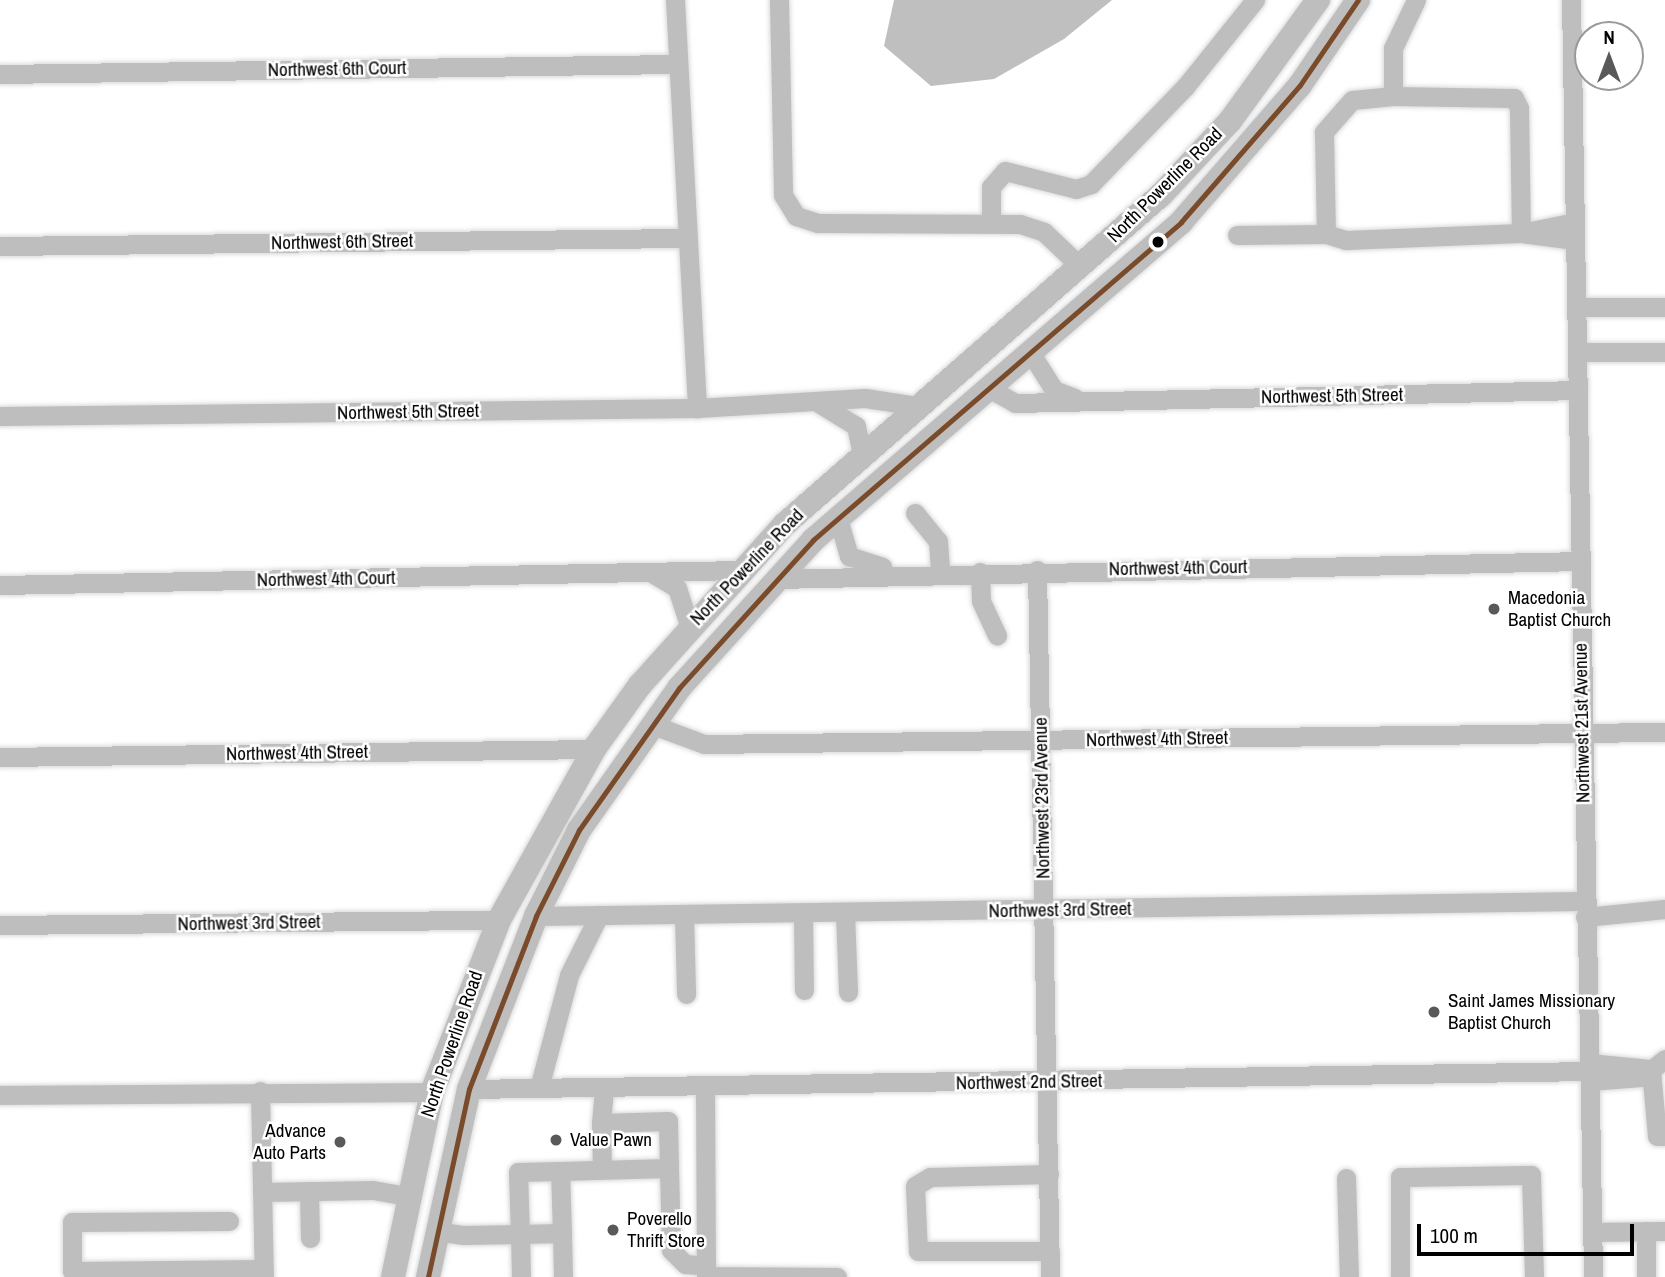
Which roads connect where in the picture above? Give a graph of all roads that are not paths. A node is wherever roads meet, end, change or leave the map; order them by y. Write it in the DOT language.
graph roads {
  1 [pos="675,0"];
  2 [pos="779,0"];
  3 [pos="1255,0"];
  4 [pos="1416,0"];
  5 [pos="1571,0"];
  6 [pos="1316,3"];
  7 [pos="1348,6"];
  8 [pos="1319,57"];
  9 [pos="674,64"];
  10 [pos="0,74"];
  11 [pos="1393,96"];
  12 [pos="991,221"];
  13 [pos="1575,231"];
  14 [pos="1521,233"];
  15 [pos="1326,234"];
  16 [pos="1237,235"];
  17 [pos="684,238"];
  18 [pos="0,246"];
  19 [pos="1081,267"];
  20 [pos="1576,307"];
  21 [pos="1665,307"];
  22 [pos="1006,332"];
  23 [pos="1577,352"];
  24 [pos="1665,352"];
  25 [pos="1032,355"];
  26 [pos="990,389"];
  27 [pos="1578,390"];
  28 [pos="1086,401"];
  29 [pos="815,403"];
  30 [pos="918,407"];
  31 [pos="697,408"];
  32 [pos="0,416"];
  33 [pos="862,455"];
  34 [pos="903,463"];
  35 [pos="915,513"];
  36 [pos="838,519"];
  37 [pos="1580,561"];
  38 [pos="738,570"];
  39 [pos="1037,570"];
  40 [pos="980,572"];
  41 [pos="652,573"];
  42 [pos="940,573"];
  43 [pos="903,575"];
  44 [pos="776,579"];
  45 [pos="0,585"];
  46 [pos="689,626"];
  47 [pos="997,636"];
  48 [pos="663,656"];
  49 [pos="653,725"];
  50 [pos="1665,732"];
  51 [pos="1582,733"];
  52 [pos="1042,741"];
  53 [pos="594,750"];
  54 [pos="0,757"];
  55 [pos="1585,909"];
  56 [pos="1665,909"];
  57 [pos="1043,911"];
  58 [pos="803,913"];
  59 [pos="845,913"];
  60 [pos="599,915"];
  61 [pos="684,915"];
  62 [pos="536,916"];
  63 [pos="499,920"];
  64 [pos="0,925"];
  65 [pos="804,990"];
  66 [pos="848,992"];
  67 [pos="686,994"];
  68 [pos="465,1001"];
  69 [pos="1658,1065"];
  70 [pos="1590,1072"];
  71 [pos="1047,1082"];
  72 [pos="705,1086"];
  73 [pos="604,1087"];
  74 [pos="539,1088"];
  75 [pos="469,1090"];
  76 [pos="260,1091"];
  77 [pos="432,1092"];
  78 [pos="0,1095"];
  79 [pos="601,1123"];
  80 [pos="1665,1136"];
  81 [pos="669,1168"];
  82 [pos="602,1169"];
  83 [pos="560,1171"];
  84 [pos="1049,1174"];
  85 [pos="1346,1178"];
  86 [pos="309,1191"];
  87 [pos="262,1192"];
  88 [pos="407,1196"];
  89 [pos="229,1221"];
  90 [pos="435,1231"];
  91 [pos="1656,1231"];
  92 [pos="1592,1232"];
  93 [pos="562,1233"];
  94 [pos="520,1234"];
  95 [pos="310,1238"];
  96 [pos="1050,1251"];
  97 [pos="148,1273"];
  98 [pos="263,1273"];
  99 [pos="706,1273"];
  100 [pos="72,1274"];
  101 [pos="393,1277"];
  102 [pos="428,1277"];
  103 [pos="521,1277"];
  104 [pos="563,1277"];
  105 [pos="758,1277"];
  106 [pos="797,1277"];
  107 [pos="837,1277"];
  108 [pos="1050,1277"];
  109 [pos="1349,1277"];
  110 [pos="1400,1277"];
  111 [pos="1534,1277"];
  112 [pos="1593,1277"];
  113 [pos="1646,1277"];
  1 -- 9 [label="street"];
  2 -- 12 [label="street"];
  3 -- 12 [label="street"];
  4 -- 11 [label="street"];
  5 -- 13 [label="street, Northwest 21st Avenue"];
  6 -- 8 [label="main road"];
  6 -- 19 [label="main road, North Powerline Road"];
  7 -- 8 [label="main road, North Powerline Road"];
  8 -- 25 [label="main road, North Powerline Road"];
  9 -- 10 [label="street, Northwest 6th Court"];
  9 -- 17 [label="street"];
  11 -- 14 [label="street"];
  11 -- 15 [label="street"];
  12 -- 19 [label="street"];
  13 -- 14 [label="street"];
  13 -- 20 [label="street, Northwest 21st Avenue"];
  14 -- 15 [label="street"];
  15 -- 16 [label="street"];
  17 -- 18 [label="street, Northwest 6th Street"];
  17 -- 31 [label="street"];
  19 -- 22 [label="main road, North Powerline Road"];
  20 -- 21 [label="street"];
  20 -- 23 [label="street, Northwest 21st Avenue"];
  22 -- 26 [label="main road"];
  22 -- 30 [label="main road, North Powerline Road"];
  23 -- 24 [label="street"];
  23 -- 27 [label="street, Northwest 21st Avenue"];
  25 -- 26 [label="main road, North Powerline Road"];
  25 -- 28 [label="street, Northwest 5th Street"];
  26 -- 28 [label="street, Northwest 5th Street"];
  26 -- 34 [label="main road, North Powerline Road"];
  27 -- 28 [label="street, Northwest 5th Street"];
  27 -- 37 [label="street, Northwest 21st Avenue"];
  29 -- 30 [label="street, Northwest 5th Street"];
  29 -- 31 [label="street, Northwest 5th Street"];
  29 -- 33 [label="street"];
  30 -- 33 [label="main road, North Powerline Road"];
  30 -- 34 [label="main road"];
  31 -- 32 [label="street, Northwest 5th Street"];
  33 -- 38 [label="main road, North Powerline Road"];
  34 -- 36 [label="main road, North Powerline Road"];
  35 -- 42 [label="street"];
  36 -- 43 [label="street"];
  36 -- 44 [label="main road, North Powerline Road"];
  37 -- 39 [label="street, Northwest 4th Court"];
  37 -- 51 [label="street, Northwest 21st Avenue"];
  38 -- 41 [label="street, Northwest 4th Court"];
  38 -- 46 [label="main road, North Powerline Road"];
  39 -- 40 [label="street, Northwest 4th Court"];
  39 -- 52 [label="street, Northwest 23rd Avenue"];
  40 -- 42 [label="street, Northwest 4th Court"];
  40 -- 47 [label="street"];
  41 -- 45 [label="street, Northwest 4th Court"];
  41 -- 46 [label="street"];
  42 -- 43 [label="street, Northwest 4th Court"];
  43 -- 44 [label="street, Northwest 4th Court"];
  44 -- 49 [label="main road, North Powerline Road"];
  46 -- 48 [label="main road, North Powerline Road"];
  48 -- 49 [label="main road"];
  48 -- 53 [label="main road, North Powerline Road"];
  49 -- 52 [label="street, Northwest 4th Street"];
  49 -- 62 [label="main road, North Powerline Road"];
  50 -- 51 [label="street, Northwest 4th Street"];
  51 -- 52 [label="street, Northwest 4th Street"];
  51 -- 55 [label="street, Northwest 21st Avenue"];
  52 -- 57 [label="street, Northwest 23rd Avenue"];
  53 -- 54 [label="street, Northwest 4th Street"];
  53 -- 62 [label="main road"];
  53 -- 63 [label="main road, North Powerline Road"];
  55 -- 56 [label="street, Northwest 3rd Street"];
  55 -- 57 [label="street, Northwest 3rd Street"];
  55 -- 70 [label="street, Northwest 21st Avenue"];
  57 -- 59 [label="street, Northwest 3rd Street"];
  57 -- 71 [label="street, Northwest 23rd Avenue"];
  58 -- 59 [label="street, Northwest 3rd Street"];
  58 -- 61 [label="street, Northwest 3rd Street"];
  58 -- 65 [label="street"];
  59 -- 66 [label="street"];
  60 -- 61 [label="street, Northwest 3rd Street"];
  60 -- 62 [label="street, Northwest 3rd Street"];
  60 -- 74 [label="street"];
  61 -- 67 [label="street"];
  62 -- 75 [label="main road, North Powerline Road"];
  63 -- 64 [label="street, Northwest 3rd Street"];
  63 -- 68 [label="main road, North Powerline Road"];
  68 -- 75 [label="main road"];
  68 -- 77 [label="main road, North Powerline Road"];
  69 -- 70 [label="street, Northwest 2nd Street"];
  69 -- 80 [label="street"];
  70 -- 71 [label="street, Northwest 2nd Street"];
  70 -- 92 [label="street, Northwest 21st Avenue"];
  71 -- 72 [label="street, Northwest 2nd Street"];
  71 -- 84 [label="street, Northwest 23rd Avenue"];
  72 -- 73 [label="street, Northwest 2nd Street"];
  72 -- 99 [label="street"];
  73 -- 74 [label="street, Northwest 2nd Street"];
  73 -- 79 [label="street"];
  74 -- 75 [label="street, Northwest 2nd Street"];
  75 -- 90 [label="main road, North Powerline Road"];
  76 -- 77 [label="street"];
  76 -- 78 [label="street"];
  76 -- 87 [label="street"];
  77 -- 88 [label="main road, North Powerline Road"];
  79 -- 81 [label="street"];
  79 -- 82 [label="street"];
  81 -- 82 [label="street"];
  81 -- 99 [label="street"];
  82 -- 83 [label="street"];
  83 -- 93 [label="street"];
  83 -- 94 [label="street"];
  84 -- 96 [label="street, Northwest 23rd Avenue"];
  84 -- 96 [label="street"];
  85 -- 109 [label="street"];
  86 -- 87 [label="street"];
  86 -- 88 [label="street"];
  86 -- 95 [label="street"];
  87 -- 98 [label="street"];
  88 -- 101 [label="main road, North Powerline Road"];
  89 -- 100 [label="street"];
  90 -- 94 [label="street"];
  90 -- 102 [label="main road, North Powerline Road"];
  91 -- 92 [label="street"];
  91 -- 113 [label="street"];
  92 -- 112 [label="street, Northwest 21st Avenue"];
  93 -- 94 [label="street"];
  93 -- 104 [label="street"];
  94 -- 103 [label="street"];
  96 -- 108 [label="street, Northwest 23rd Avenue"];
  97 -- 98 [label="street"];
  97 -- 100 [label="street"];
  99 -- 105 [label="street"];
  105 -- 106 [label="street"];
  106 -- 107 [label="street"];
  110 -- 111 [label="street"];
}
